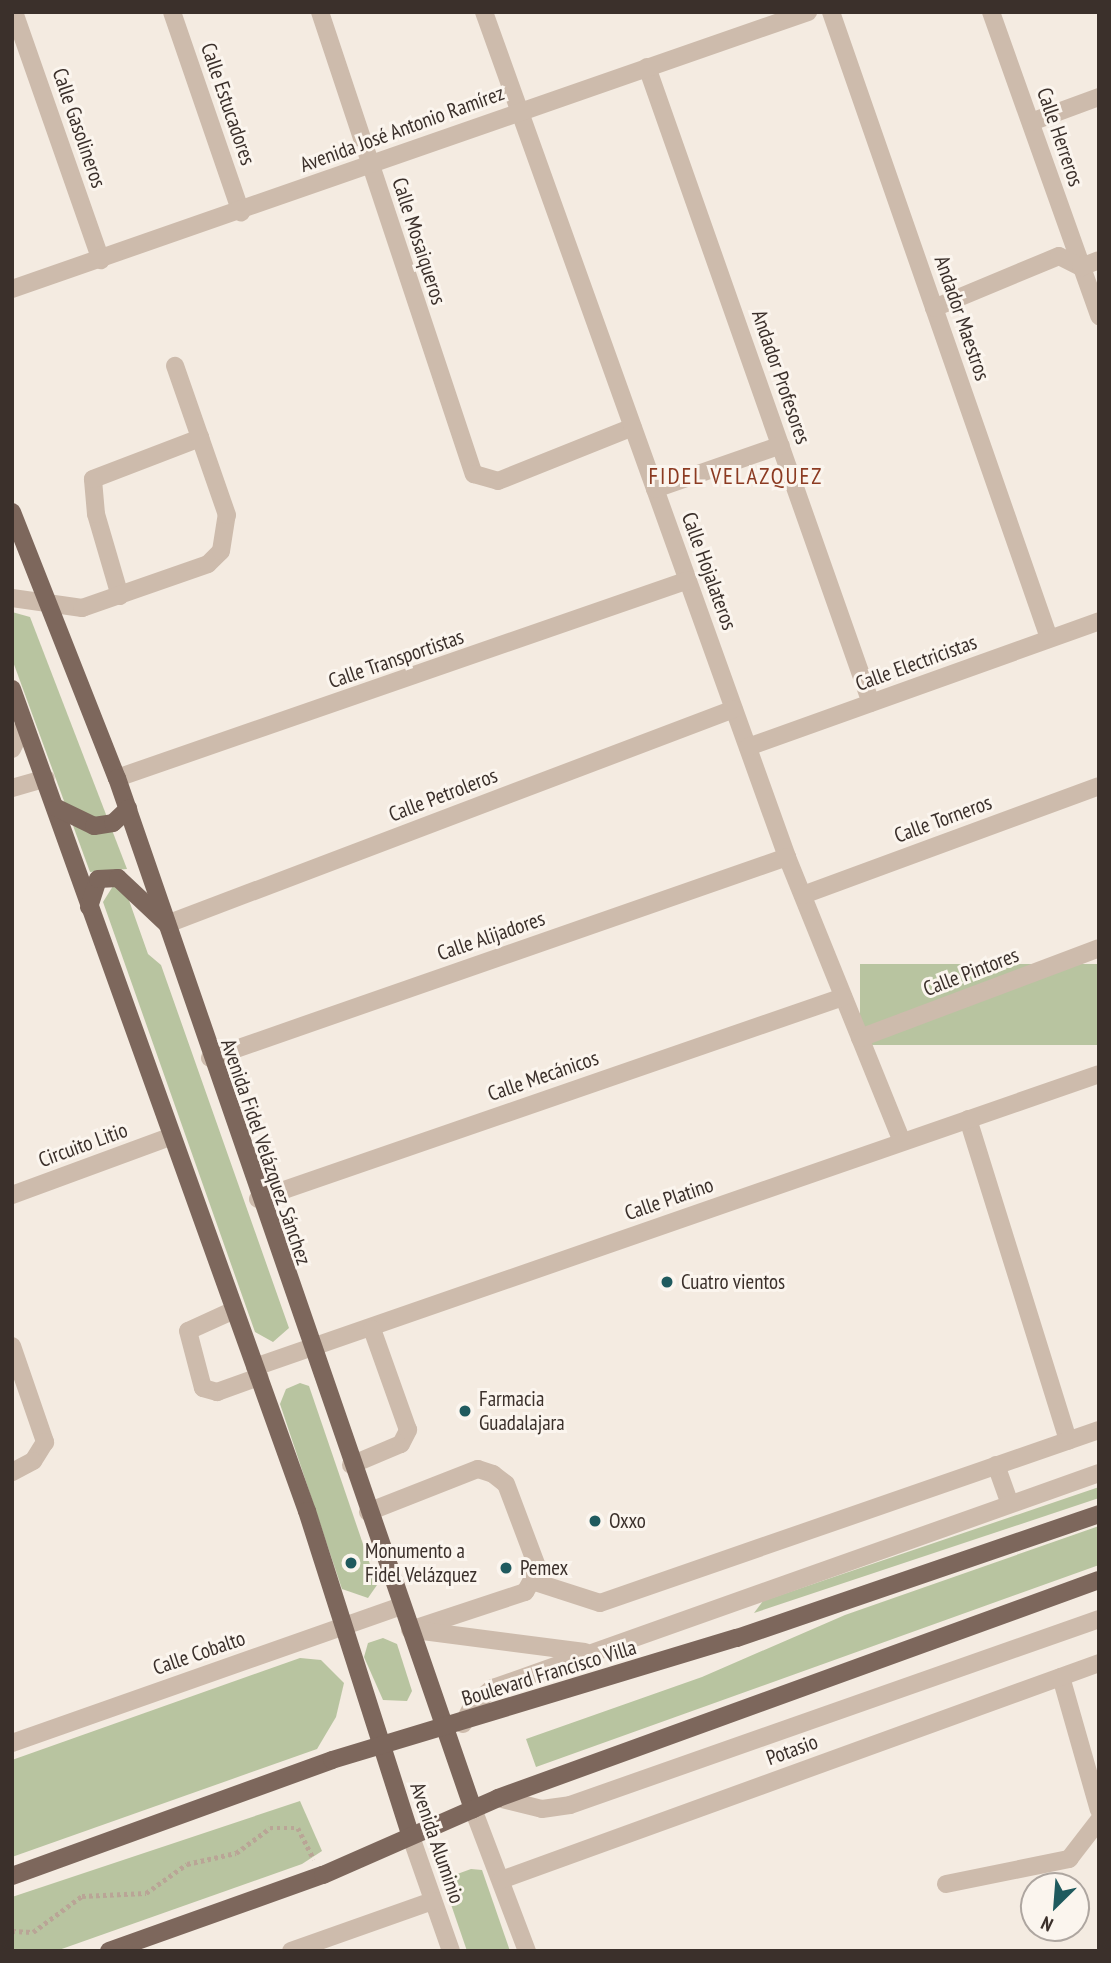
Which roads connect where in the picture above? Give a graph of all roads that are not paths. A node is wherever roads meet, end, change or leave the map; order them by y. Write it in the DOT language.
graph roads {
  1 [pos="14,12"];
  2 [pos="172,12"];
  3 [pos="320,12"];
  4 [pos="484,12"];
  5 [pos="808,12"];
  6 [pos="831,12"];
  7 [pos="990,12"];
  8 [pos="647,66"];
  9 [pos="1099,97"];
  10 [pos="519,111"];
  11 [pos="1031,122"];
  12 [pos="370,164"];
  13 [pos="241,212"];
  14 [pos="101,260"];
  15 [pos="1099,260"];
  16 [pos="1081,267"];
  17 [pos="12,289"];
  18 [pos="934,308"];
  19 [pos="1099,316"];
  20 [pos="175,366"];
  21 [pos="633,427"];
  22 [pos="200,438"];
  23 [pos="780,445"];
  24 [pos="655,489"];
  25 [pos="12,512"];
  26 [pos="688,580"];
  27 [pos="120,596"];
  28 [pos="12,598"];
  29 [pos="42,599"];
  30 [pos="1099,621"];
  31 [pos="1049,638"];
  32 [pos="12,689"];
  33 [pos="872,703"];
  34 [pos="734,709"];
  35 [pos="24,723"];
  36 [pos="748,747"];
  37 [pos="12,749"];
  38 [pos="46,778"];
  39 [pos="117,778"];
  40 [pos="1099,786"];
  41 [pos="12,788"];
  42 [pos="57,808"];
  43 [pos="128,809"];
  44 [pos="787,857"];
  45 [pos="803,895"];
  46 [pos="88,910"];
  47 [pos="167,924"];
  48 [pos="1099,948"];
  49 [pos="844,997"];
  50 [pos="860,1038"];
  51 [pos="210,1058"];
  52 [pos="1099,1074"];
  53 [pos="968,1119"];
  54 [pos="170,1137"];
  55 [pos="902,1142"];
  56 [pos="12,1195"];
  57 [pos="258,1199"];
  58 [pos="233,1311"];
  59 [pos="372,1329"];
  60 [pos="12,1346"];
  61 [pos="310,1349"];
  62 [pos="257,1372"];
  63 [pos="1099,1430"];
  64 [pos="1068,1441"];
  65 [pos="351,1465"];
  66 [pos="996,1465"];
  67 [pos="12,1472"];
  68 [pos="1099,1473"];
  69 [pos="1010,1504"];
  70 [pos="368,1512"];
  71 [pos="1099,1514"];
  72 [pos="1099,1580"];
  73 [pos="535,1582"];
  74 [pos="401,1606"];
  75 [pos="1099,1619"];
  76 [pos="345,1624"];
  77 [pos="410,1630"];
  78 [pos="592,1652"];
  79 [pos="1099,1663"];
  80 [pos="1061,1677"];
  81 [pos="463,1724"];
  82 [pos="445,1730"];
  83 [pos="12,1743"];
  84 [pos="382,1748"];
  85 [pos="498,1798"];
  86 [pos="473,1809"];
  87 [pos="1099,1810"];
  88 [pos="1099,1820"];
  89 [pos="410,1834"];
  90 [pos="12,1876"];
  91 [pos="501,1880"];
  92 [pos="946,1884"];
  93 [pos="432,1901"];
  94 [pos="108,1951"];
  95 [pos="291,1951"];
  96 [pos="451,1951"];
  97 [pos="527,1951"];
  1 -- 14 [label="street, Calle Gasolineros"];
  2 -- 13 [label="street, Calle Estucadores"];
  3 -- 12 [label="street, Calle Mosaiqueros"];
  4 -- 10 [label="street, Calle Hojalateros"];
  5 -- 8 [label="street, Avenida José Antonio Ramírez"];
  6 -- 18 [label="street, Andador Maestros"];
  7 -- 11 [label="street, Calle Herreros"];
  8 -- 10 [label="street, Avenida José Antonio Ramírez"];
  8 -- 23 [label="street, Andador Profesores"];
  9 -- 11 [label="street"];
  10 -- 12 [label="street, Avenida José Antonio Ramírez"];
  10 -- 21 [label="street, Calle Hojalateros"];
  11 -- 16 [label="street, Calle Herreros"];
  12 -- 13 [label="street, Avenida José Antonio Ramírez"];
  12 -- 21 [label="street, Calle Mosaiqueros"];
  13 -- 14 [label="street, Avenida José Antonio Ramírez"];
  14 -- 17 [label="street, Avenida José Antonio Ramírez"];
  15 -- 16 [label="street"];
  16 -- 18 [label="street"];
  16 -- 19 [label="street, Calle Herreros"];
  18 -- 31 [label="street, Andador Maestros"];
  20 -- 22 [label="street"];
  21 -- 24 [label="street, Calle Hojalateros"];
  22 -- 27 [label="street"];
  22 -- 27 [label="street"];
  23 -- 24 [label="street"];
  23 -- 33 [label="street, Andador Profesores"];
  24 -- 26 [label="street, Calle Hojalateros"];
  25 -- 29 [label="main road, Avenida Fidel Velázquez Sánchez"];
  26 -- 34 [label="street, Calle Hojalateros"];
  26 -- 39 [label="street, Calle Transportistas"];
  27 -- 29 [label="street"];
  28 -- 29 [label="street"];
  29 -- 39 [label="main road, Avenida Fidel Velázquez Sánchez"];
  30 -- 31 [label="street, Calle Electricistas"];
  31 -- 33 [label="street, Calle Electricistas"];
  32 -- 35 [label="main road"];
  33 -- 36 [label="street, Calle Electricistas"];
  34 -- 36 [label="street, Calle Hojalateros"];
  34 -- 47 [label="street, Calle Petroleros"];
  35 -- 37 [label="street"];
  35 -- 38 [label="main road"];
  36 -- 44 [label="street, Calle Hojalateros"];
  38 -- 41 [label="street"];
  38 -- 42 [label="main road"];
  39 -- 43 [label="main road, Avenida Fidel Velázquez Sánchez"];
  40 -- 45 [label="street, Calle Torneros"];
  42 -- 43 [label="main road"];
  42 -- 46 [label="main road"];
  43 -- 47 [label="main road, Avenida Fidel Velázquez Sánchez"];
  44 -- 45 [label="street, Calle Hojalateros"];
  44 -- 51 [label="street, Calle Alijadores"];
  45 -- 49 [label="street, Calle Hojalateros"];
  46 -- 47 [label="main road"];
  46 -- 54 [label="main road"];
  47 -- 51 [label="main road, Avenida Fidel Velázquez Sánchez"];
  48 -- 50 [label="street, Calle Pintores"];
  49 -- 50 [label="street, Calle Hojalateros"];
  49 -- 57 [label="street, Calle Mecánicos"];
  50 -- 55 [label="street, Calle Hojalateros"];
  51 -- 57 [label="main road, Avenida Fidel Velázquez Sánchez"];
  52 -- 53 [label="street, Calle Platino"];
  53 -- 55 [label="street, Calle Platino"];
  53 -- 64 [label="street"];
  54 -- 56 [label="street, Circuito Litio"];
  54 -- 58 [label="main road"];
  55 -- 59 [label="street, Calle Platino"];
  57 -- 61 [label="main road, Avenida Fidel Velázquez Sánchez"];
  58 -- 62 [label="main road"];
  58 -- 62 [label="street, Calle Platino"];
  59 -- 61 [label="street, Calle Platino"];
  59 -- 65 [label="street"];
  60 -- 67 [label="street"];
  61 -- 62 [label="street, Calle Platino"];
  61 -- 65 [label="main road, Avenida Fidel Velázquez Sánchez"];
  62 -- 76 [label="main road"];
  63 -- 64 [label="street"];
  64 -- 66 [label="street"];
  65 -- 70 [label="main road, Avenida Fidel Velázquez Sánchez"];
  66 -- 69 [label="street"];
  66 -- 73 [label="street"];
  68 -- 69 [label="street"];
  69 -- 78 [label="street"];
  70 -- 73 [label="street"];
  70 -- 74 [label="main road, Avenida Fidel Velázquez Sánchez"];
  71 -- 81 [label="main road, Boulevard Francisco Villa"];
  72 -- 85 [label="main road"];
  73 -- 77 [label="street"];
  74 -- 76 [label="street, Calle Cobalto"];
  74 -- 77 [label="main road, Avenida Fidel Velázquez Sánchez"];
  75 -- 85 [label="street"];
  76 -- 83 [label="street, Calle Cobalto"];
  76 -- 84 [label="main road"];
  77 -- 78 [label="street"];
  77 -- 82 [label="main road, Avenida Fidel Velázquez Sánchez"];
  78 -- 81 [label="street"];
  79 -- 80 [label="street, Potasio"];
  80 -- 87 [label="street"];
  80 -- 91 [label="street, Potasio"];
  81 -- 82 [label="main road, Boulevard Francisco Villa"];
  82 -- 84 [label="main road, Boulevard Francisco Villa"];
  82 -- 86 [label="main road, Avenida Fidel Velázquez Sánchez"];
  84 -- 89 [label="main road, Avenida Aluminio"];
  84 -- 90 [label="main road, Boulevard Francisco Villa"];
  85 -- 86 [label="main road"];
  86 -- 89 [label="main road"];
  86 -- 91 [label="street"];
  88 -- 92 [label="street"];
  89 -- 93 [label="street, Avenida Aluminio"];
  89 -- 94 [label="main road"];
  91 -- 97 [label="street"];
  93 -- 95 [label="street"];
  93 -- 96 [label="street, Avenida Aluminio"];
}
